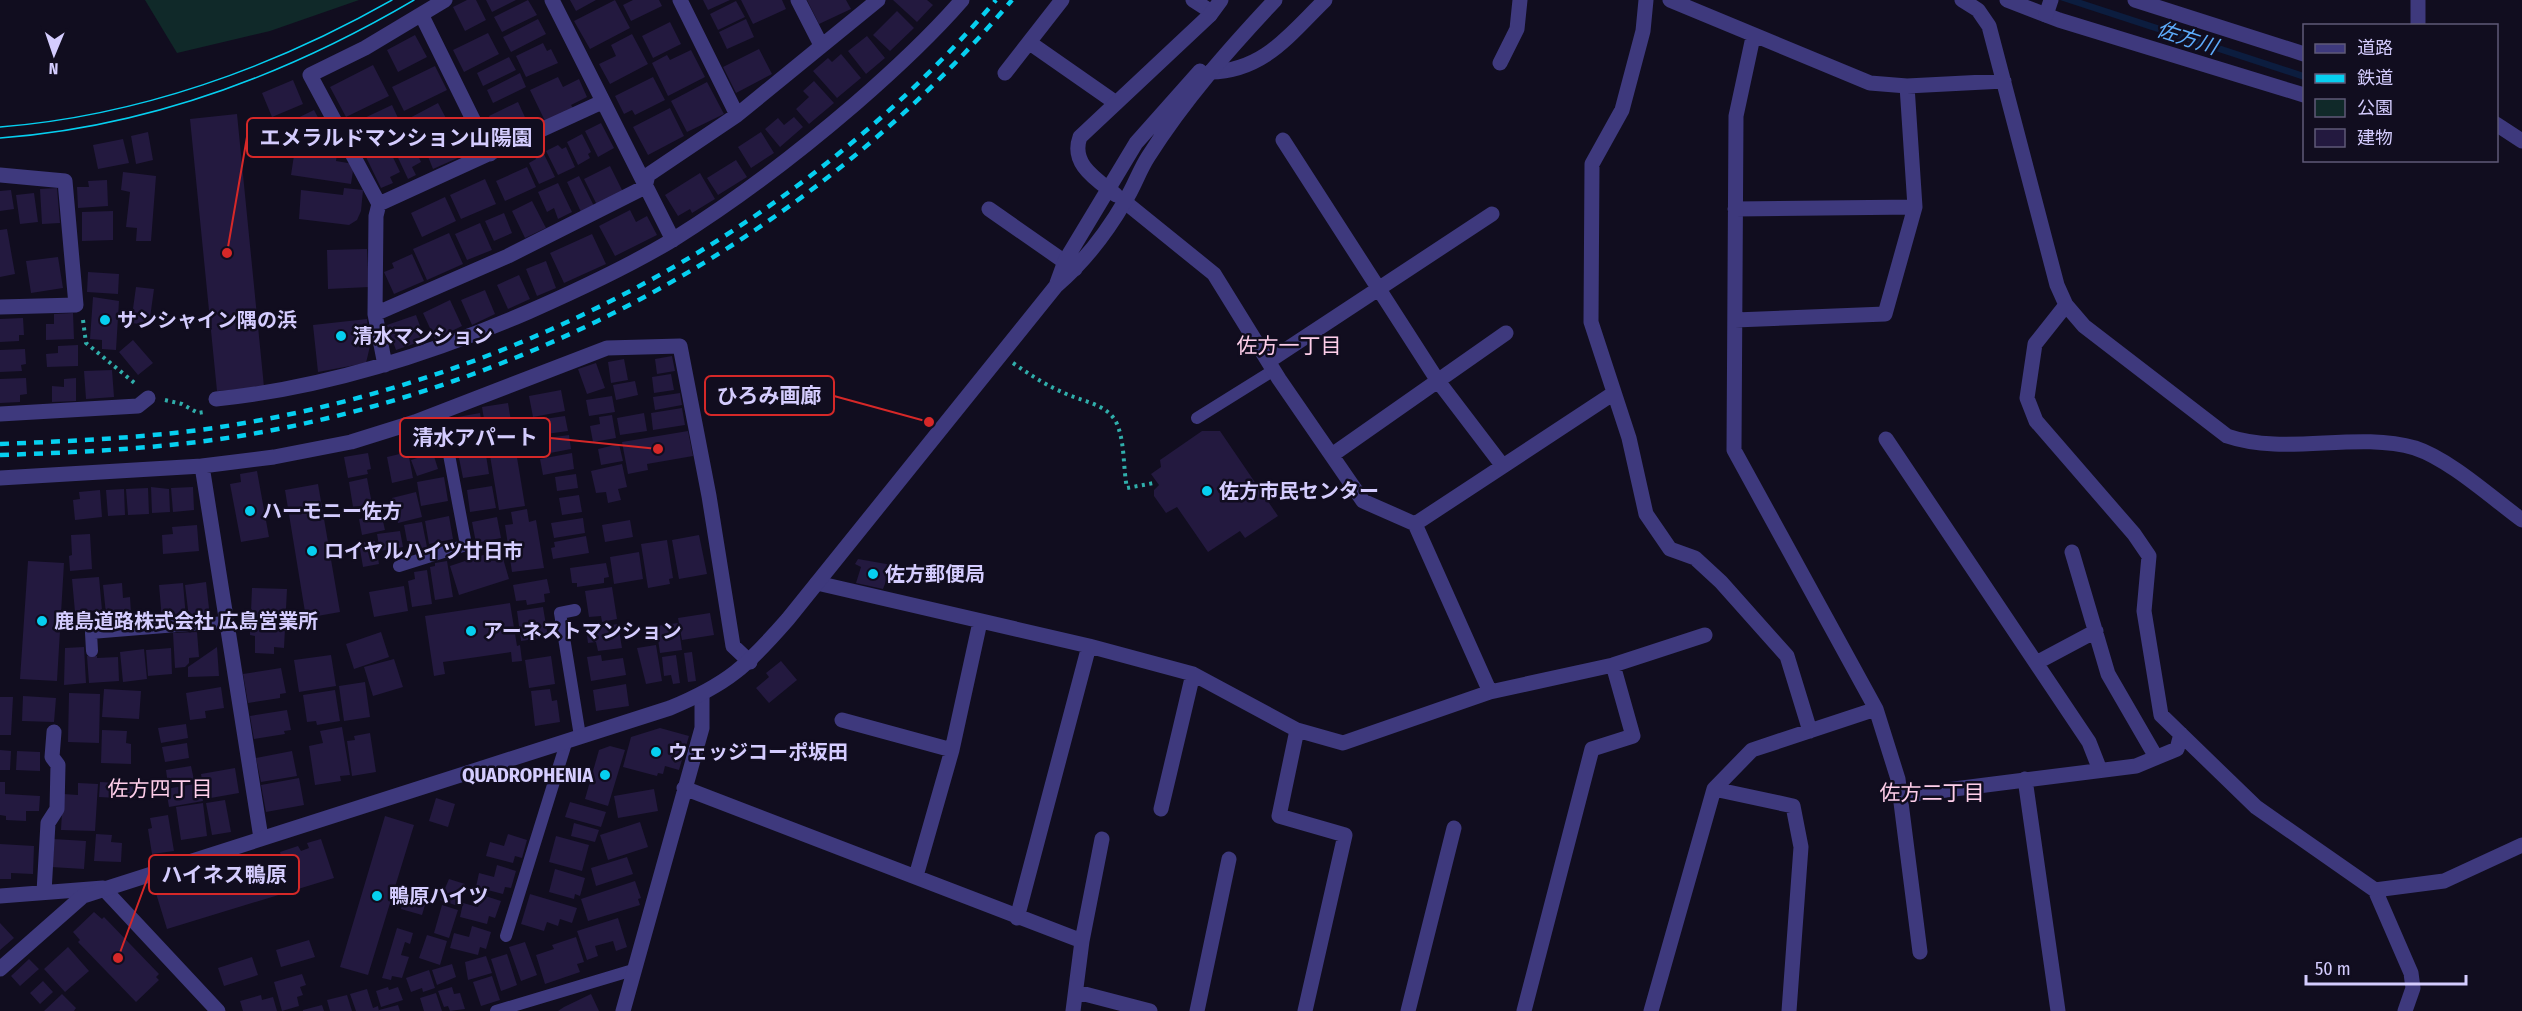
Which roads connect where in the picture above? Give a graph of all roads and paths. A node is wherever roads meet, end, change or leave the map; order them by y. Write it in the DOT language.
graph roads {
  1 [pos="445,0"];
  2 [pos="552,0"];
  3 [pos="680,0"];
  4 [pos="798,0"];
  5 [pos="878,0"];
  6 [pos="962,0"];
  7 [pos="1062,0"];
  8 [pos="1193,0"];
  9 [pos="1221,0"];
  10 [pos="1274,0"];
  11 [pos="1325,0"];
  12 [pos="1520,0"];
  13 [pos="1646,0"];
  14 [pos="1670,0"];
  15 [pos="1962,0"];
  16 [pos="2007,0"];
  17 [pos="2135,0"];
  18 [pos="2418,0"];
  19 [pos="2048,8"];
  20 [pos="1210,15"];
  21 [pos="422,16"];
  22 [pos="2418,24"];
  23 [pos="1753,36"];
  24 [pos="1030,42"];
  25 [pos="821,45"];
  26 [pos="2303,54"];
  27 [pos="1500,63"];
  28 [pos="1210,72"];
  29 [pos="1005,73"];
  30 [pos="2004,81"];
  31 [pos="1907,86"];
  32 [pos="2303,95"];
  33 [pos="602,102"];
  34 [pos="1116,103"];
  35 [pos="737,115"];
  36 [pos="2498,125"];
  37 [pos="1283,140"];
  38 [pos="2522,141"];
  39 [pos="490,154"];
  40 [pos="0,175"];
  41 [pos="645,187"];
  42 [pos="1108,189"];
  43 [pos="1125,202"];
  44 [pos="380,204"];
  45 [pos="1915,207"];
  46 [pos="989,209"];
  47 [pos="1735,209"];
  48 [pos="1492,214"];
  49 [pos="673,240"];
  50 [pos="1070,265"];
  51 [pos="1379,290"];
  52 [pos="76,305"];
  53 [pos="2066,305"];
  54 [pos="0,307"];
  55 [pos="375,314"];
  56 [pos="1735,320"];
  57 [pos="1506,333"];
  58 [pos="1013,363"];
  59 [pos="385,365"];
  60 [pos="1272,365"];
  61 [pos="1438,381"];
  62 [pos="1614,393"];
  63 [pos="148,398"];
  64 [pos="216,399"];
  65 [pos="441,412"];
  66 [pos="198,413"];
  67 [pos="0,414"];
  68 [pos="1197,418"];
  69 [pos="1886,439"];
  70 [pos="1332,455"];
  71 [pos="1502,465"];
  72 [pos="202,466"];
  73 [pos="0,478"];
  74 [pos="1154,483"];
  75 [pos="2522,520"];
  76 [pos="1414,524"];
  77 [pos="2072,552"];
  78 [pos="399,566"];
  79 [pos="817,583"];
  80 [pos="575,610"];
  81 [pos="226,622"];
  82 [pos="980,622"];
  83 [pos="2096,631"];
  84 [pos="1706,635"];
  85 [pos="1089,646"];
  86 [pos="92,651"];
  87 [pos="750,662"];
  88 [pos="2036,663"];
  89 [pos="1613,664"];
  90 [pos="1193,674"];
  91 [pos="1490,692"];
  92 [pos="702,695"];
  93 [pos="1876,709"];
  94 [pos="842,720"];
  95 [pos="1297,730"];
  96 [pos="1810,731"];
  97 [pos="54,732"];
  98 [pos="2181,734"];
  99 [pos="574,738"];
  100 [pos="952,750"];
  101 [pos="2156,757"];
  102 [pos="2100,770"];
  103 [pos="2025,779"];
  104 [pos="684,788"];
  105 [pos="1714,789"];
  106 [pos="1899,796"];
  107 [pos="1161,809"];
  108 [pos="1454,828"];
  109 [pos="261,838"];
  110 [pos="1102,839"];
  111 [pos="2522,845"];
  112 [pos="1229,859"];
  113 [pos="916,876"];
  114 [pos="103,888"];
  115 [pos="2375,890"];
  116 [pos="44,892"];
  117 [pos="0,896"];
  118 [pos="1017,918"];
  119 [pos="506,936"];
  120 [pos="1082,941"];
  121 [pos="1920,952"];
  122 [pos="0,969"];
  123 [pos="633,970"];
  124 [pos="1077,992"];
  125 [pos="218,1011"];
  126 [pos="496,1011"];
  127 [pos="623,1011"];
  128 [pos="1074,1011"];
  129 [pos="1150,1011"];
  130 [pos="1197,1011"];
  131 [pos="1305,1011"];
  132 [pos="1408,1011"];
  133 [pos="1524,1011"];
  134 [pos="1651,1011"];
  135 [pos="1789,1011"];
  136 [pos="2058,1011"];
  137 [pos="2405,1011"];
  1 -- 21 [label="street"];
  2 -- 33 [label="street"];
  3 -- 35 [label="street"];
  4 -- 25 [label="street"];
  5 -- 25 [label="street"];
  6 -- 49 [label="street"];
  7 -- 24 [label="street"];
  8 -- 20 [label="street"];
  9 -- 20 [label="street"];
  10 -- 28 [label="street"];
  10 -- 42 [label="street"];
  11 -- 28 [label="street"];
  12 -- 27 [label="street"];
  13 -- 62 [label="street"];
  14 -- 23 [label="street"];
  15 -- 30 [label="street"];
  16 -- 19 [label="street"];
  17 -- 26 [label="street"];
  18 -- 22 [label="street"];
  19 -- 32 [label="street"];
  20 -- 34 [label="street"];
  21 -- 39 [label="street"];
  21 -- 44 [label="street"];
  23 -- 31 [label="street"];
  23 -- 47 [label="street"];
  24 -- 29 [label="street"];
  24 -- 34 [label="street"];
  25 -- 35 [label="street"];
  28 -- 43 [label="street"];
  30 -- 31 [label="street"];
  30 -- 53 [label="street"];
  31 -- 45 [label="street"];
  33 -- 39 [label="street"];
  33 -- 41 [label="street"];
  34 -- 42 [label="street"];
  35 -- 41 [label="street"];
  36 -- 38 [label="street"];
  37 -- 51 [label="street"];
  39 -- 44 [label="street"];
  40 -- 52 [label="street"];
  41 -- 49 [label="street"];
  41 -- 55 [label="street"];
  42 -- 43 [label="street"];
  42 -- 50 [label="street"];
  43 -- 50 [label="street"];
  43 -- 60 [label="street"];
  44 -- 55 [label="street"];
  45 -- 47 [label="street"];
  45 -- 56 [label="street"];
  46 -- 50 [label="street"];
  47 -- 56 [label="street"];
  48 -- 51 [label="street"];
  49 -- 59 [label="street"];
  50 -- 79 [label="street"];
  51 -- 60 [label="street"];
  51 -- 61 [label="street"];
  52 -- 54 [label="street"];
  52 -- 63 [label="path"];
  53 -- 75 [label="street"];
  53 -- 98 [label="street"];
  55 -- 59 [label="street"];
  56 -- 93 [label="street"];
  57 -- 61 [label="street"];
  58 -- 74 [label="path"];
  59 -- 64 [label="street"];
  60 -- 68 [label="lane"];
  60 -- 70 [label="street"];
  61 -- 70 [label="street"];
  61 -- 71 [label="street"];
  62 -- 71 [label="street"];
  62 -- 96 [label="street"];
  63 -- 66 [label="path"];
  63 -- 67 [label="street"];
  65 -- 72 [label="street"];
  65 -- 78 [label="lane"];
  65 -- 87 [label="street"];
  69 -- 88 [label="street"];
  70 -- 76 [label="street"];
  71 -- 76 [label="street"];
  72 -- 73 [label="street"];
  72 -- 81 [label="street"];
  76 -- 91 [label="street"];
  77 -- 83 [label="street"];
  79 -- 82 [label="street"];
  79 -- 87 [label="street"];
  80 -- 99 [label="lane"];
  81 -- 86 [label="lane"];
  81 -- 109 [label="street"];
  82 -- 85 [label="street"];
  82 -- 100 [label="street"];
  83 -- 88 [label="street"];
  83 -- 101 [label="street"];
  84 -- 89 [label="street"];
  85 -- 90 [label="street"];
  85 -- 118 [label="street"];
  87 -- 92 [label="street"];
  88 -- 102 [label="street"];
  89 -- 91 [label="street"];
  89 -- 133 [label="street"];
  90 -- 95 [label="street"];
  90 -- 107 [label="street"];
  91 -- 95 [label="street"];
  92 -- 99 [label="street"];
  92 -- 104 [label="street"];
  93 -- 96 [label="street"];
  93 -- 106 [label="street"];
  94 -- 100 [label="street"];
  95 -- 131 [label="street"];
  96 -- 105 [label="street"];
  97 -- 116 [label="street"];
  98 -- 101 [label="street"];
  98 -- 115 [label="street"];
  99 -- 109 [label="street"];
  99 -- 119 [label="lane"];
  100 -- 113 [label="street"];
  101 -- 102 [label="street"];
  102 -- 103 [label="street"];
  103 -- 106 [label="street"];
  103 -- 136 [label="street"];
  104 -- 113 [label="street"];
  104 -- 123 [label="street"];
  105 -- 134 [label="street"];
  105 -- 135 [label="street"];
  106 -- 121 [label="street"];
  108 -- 132 [label="street"];
  109 -- 114 [label="street"];
  110 -- 120 [label="street"];
  111 -- 115 [label="street"];
  112 -- 130 [label="street"];
  113 -- 118 [label="street"];
  114 -- 116 [label="street"];
  114 -- 122 [label="street"];
  114 -- 125 [label="street"];
  115 -- 137 [label="street"];
  116 -- 117 [label="street"];
  118 -- 120 [label="street"];
  120 -- 124 [label="street"];
  123 -- 126 [label="lane"];
  123 -- 127 [label="street"];
  124 -- 128 [label="street"];
  124 -- 129 [label="street"];
}
